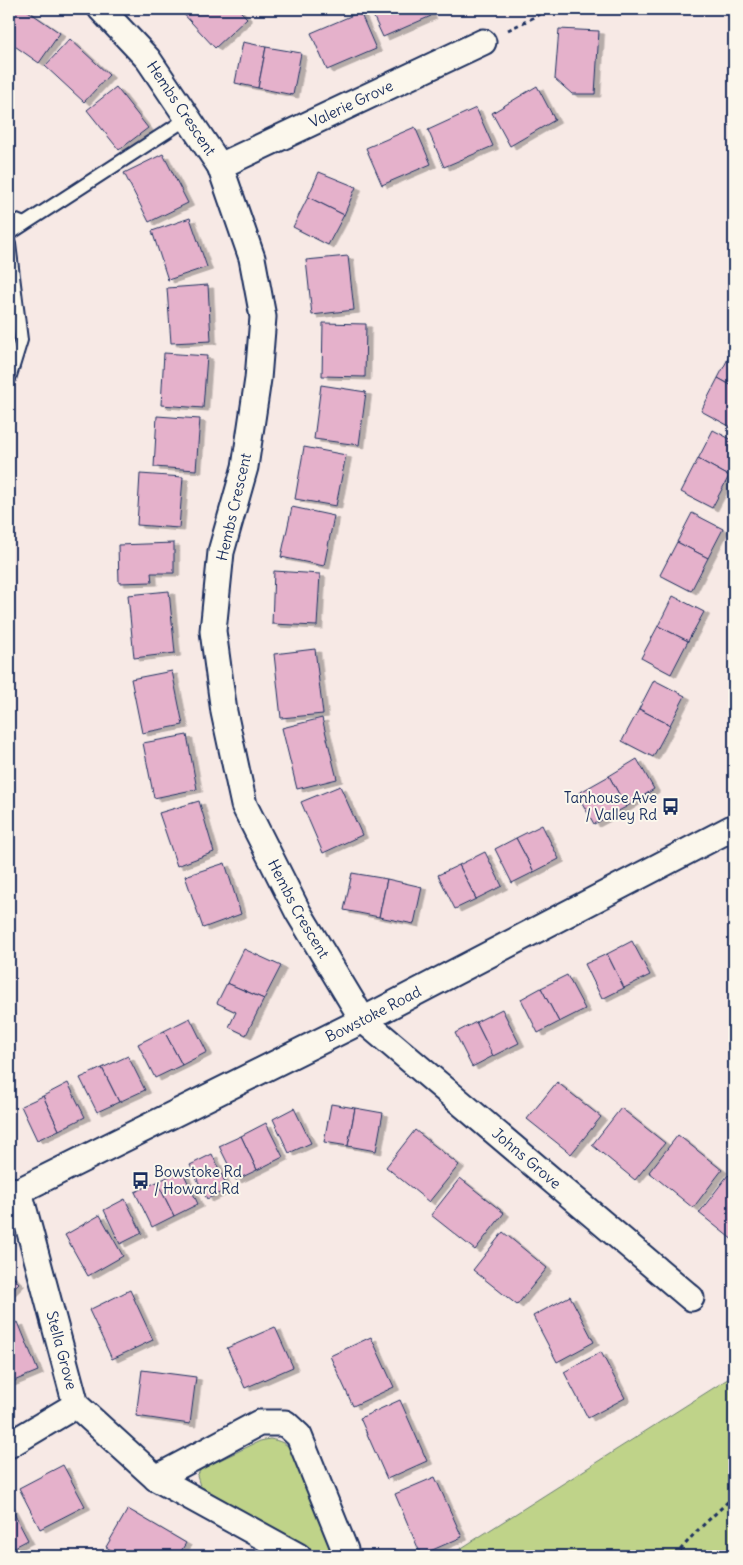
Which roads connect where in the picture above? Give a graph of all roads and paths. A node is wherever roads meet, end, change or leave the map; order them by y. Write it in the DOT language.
graph roads {
  1 [pos="101,9"];
  2 [pos="551,9"];
  3 [pos="483,42"];
  4 [pos="188,118"];
  5 [pos="220,166"];
  6 [pos="9,218"];
  7 [pos="24,224"];
  8 [pos="9,234"];
  9 [pos="9,244"];
  10 [pos="9,379"];
  11 [pos="734,827"];
  12 [pos="363,1020"];
  13 [pos="14,1190"];
  14 [pos="691,1298"];
  15 [pos="76,1405"];
  16 [pos="9,1445"];
  17 [pos="156,1478"];
  18 [pos="734,1496"];
  19 [pos="298,1556"];
  20 [pos="344,1556"];
  21 [pos="675,1556"];
  1 -- 4 [label="street, Hembs Crescent"];
  2 -- 3 [label="path"];
  3 -- 5 [label="street, Valerie Grove"];
  4 -- 5 [label="street, Hembs Crescent"];
  4 -- 7 [label="lane"];
  5 -- 12 [label="street, Hembs Crescent"];
  6 -- 7 [label="lane"];
  7 -- 8 [label="lane"];
  9 -- 10 [label="lane"];
  11 -- 12 [label="street, Bowstoke Road"];
  12 -- 13 [label="street, Bowstoke Road"];
  12 -- 14 [label="street, Johns Grove"];
  13 -- 15 [label="street, Stella Grove"];
  15 -- 16 [label="street"];
  15 -- 17 [label="street, Stella Grove"];
  17 -- 19 [label="street, Stella Grove"];
  17 -- 20 [label="street"];
  18 -- 21 [label="path"];
}
